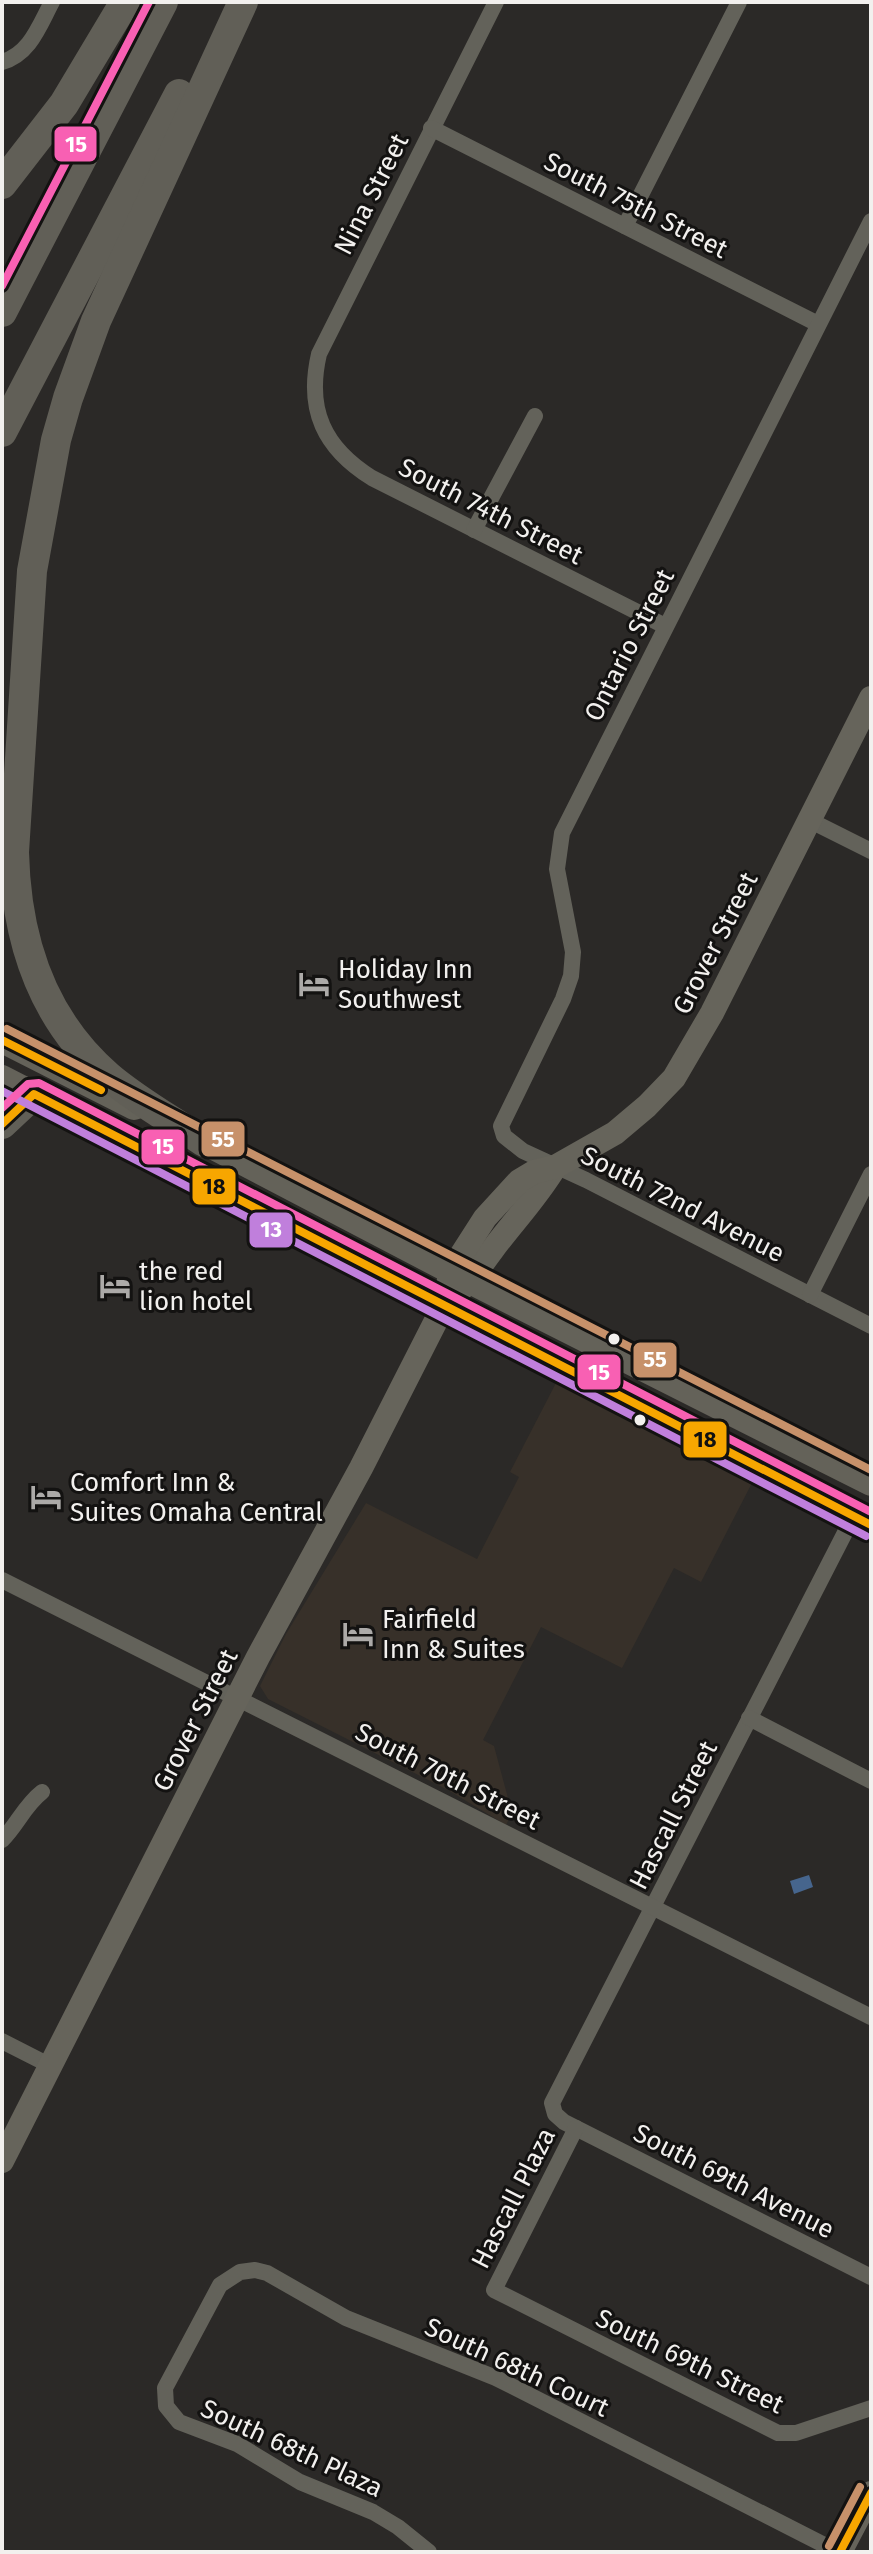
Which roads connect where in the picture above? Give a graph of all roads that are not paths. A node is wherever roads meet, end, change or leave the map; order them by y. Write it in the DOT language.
graph roads {
  1 [pos="52,2"];
  2 [pos="125,2"];
  3 [pos="163,2"];
  4 [pos="226,2"];
  5 [pos="243,2"];
  6 [pos="496,2"];
  7 [pos="739,2"];
  8 [pos="2,62"];
  9 [pos="431,128"];
  10 [pos="2,184"];
  11 [pos="871,221"];
  12 [pos="625,226"];
  13 [pos="2,312"];
  14 [pos="818,324"];
  15 [pos="318,415"];
  16 [pos="535,416"];
  17 [pos="2,432"];
  18 [pos="474,530"];
  19 [pos="665,626"];
  20 [pos="871,698"];
  21 [pos="809,820"];
  22 [pos="871,851"];
  23 [pos="2,1040"];
  24 [pos="2,1078"];
  25 [pos="34,1094"];
  26 [pos="509,1107"];
  27 [pos="2,1124"];
  28 [pos="204,1142"];
  29 [pos="555,1167"];
  30 [pos="871,1174"];
  31 [pos="461,1276"];
  32 [pos="810,1295"];
  33 [pos="443,1307"];
  34 [pos="871,1326"];
  35 [pos="871,1483"];
  36 [pos="865,1516"];
  37 [pos="2,1580"];
  38 [pos="238,1698"];
  39 [pos="749,1718"];
  40 [pos="871,1781"];
  41 [pos="42,1792"];
  42 [pos="2,1840"];
  43 [pos="652,1909"];
  44 [pos="871,2017"];
  45 [pos="2,2041"];
  46 [pos="49,2065"];
  47 [pos="576,2128"];
  48 [pos="2,2161"];
  49 [pos="871,2277"];
  50 [pos="494,2290"];
  51 [pos="198,2331"];
  52 [pos="871,2408"];
  53 [pos="871,2493"];
  54 [pos="429,2552"];
  55 [pos="839,2552"];
  1 -- 8 [label="street"];
  2 -- 10 [label="highway"];
  3 -- 13 [label="highway"];
  4 -- 17 [label="highway"];
  5 -- 28 [label="highway"];
  6 -- 9 [label="street, Nina Street"];
  7 -- 12 [label="street"];
  9 -- 12 [label="street, South 75th Street"];
  9 -- 15 [label="street, Nina Street"];
  11 -- 14 [label="street, Ontario Street"];
  12 -- 14 [label="street, South 75th Street"];
  14 -- 19 [label="street, Ontario Street"];
  15 -- 18 [label="street, South 74th Street"];
  16 -- 18 [label="street"];
  18 -- 19 [label="street, South 74th Street"];
  19 -- 26 [label="street, Ontario Street"];
  20 -- 21 [label="main road, Grover Street"];
  21 -- 22 [label="street"];
  21 -- 29 [label="main road, Grover Street"];
  23 -- 28 [label="main road"];
  24 -- 25 [label="main road"];
  25 -- 27 [label="highway"];
  25 -- 33 [label="main road"];
  26 -- 29 [label="street, South 72nd Avenue"];
  28 -- 31 [label="main road"];
  29 -- 31 [label="main road, Grover Street"];
  29 -- 32 [label="street, South 72nd Avenue"];
  30 -- 32 [label="street"];
  31 -- 33 [label="main road, Grover Street"];
  31 -- 35 [label="main road"];
  32 -- 34 [label="street, South 72nd Avenue"];
  33 -- 36 [label="main road"];
  33 -- 38 [label="main road, Grover Street"];
  36 -- 39 [label="street, Hascall Street"];
  37 -- 38 [label="street, South 70th Street"];
  38 -- 43 [label="street, South 70th Street"];
  38 -- 46 [label="main road, Grover Street"];
  39 -- 40 [label="street"];
  39 -- 43 [label="street, Hascall Street"];
  41 -- 42 [label="street"];
  43 -- 44 [label="street, South 70th Street"];
  43 -- 47 [label="street, Hascall Street"];
  45 -- 46 [label="street"];
  46 -- 48 [label="main road, Grover Street"];
  47 -- 49 [label="street, South 69th Avenue"];
  47 -- 50 [label="street, Hascall Plaza"];
  50 -- 52 [label="street, South 69th Street"];
  51 -- 54 [label="street, South 68th Plaza"];
  51 -- 55 [label="street, South 68th Court"];
  53 -- 55 [label="main road"];
}
